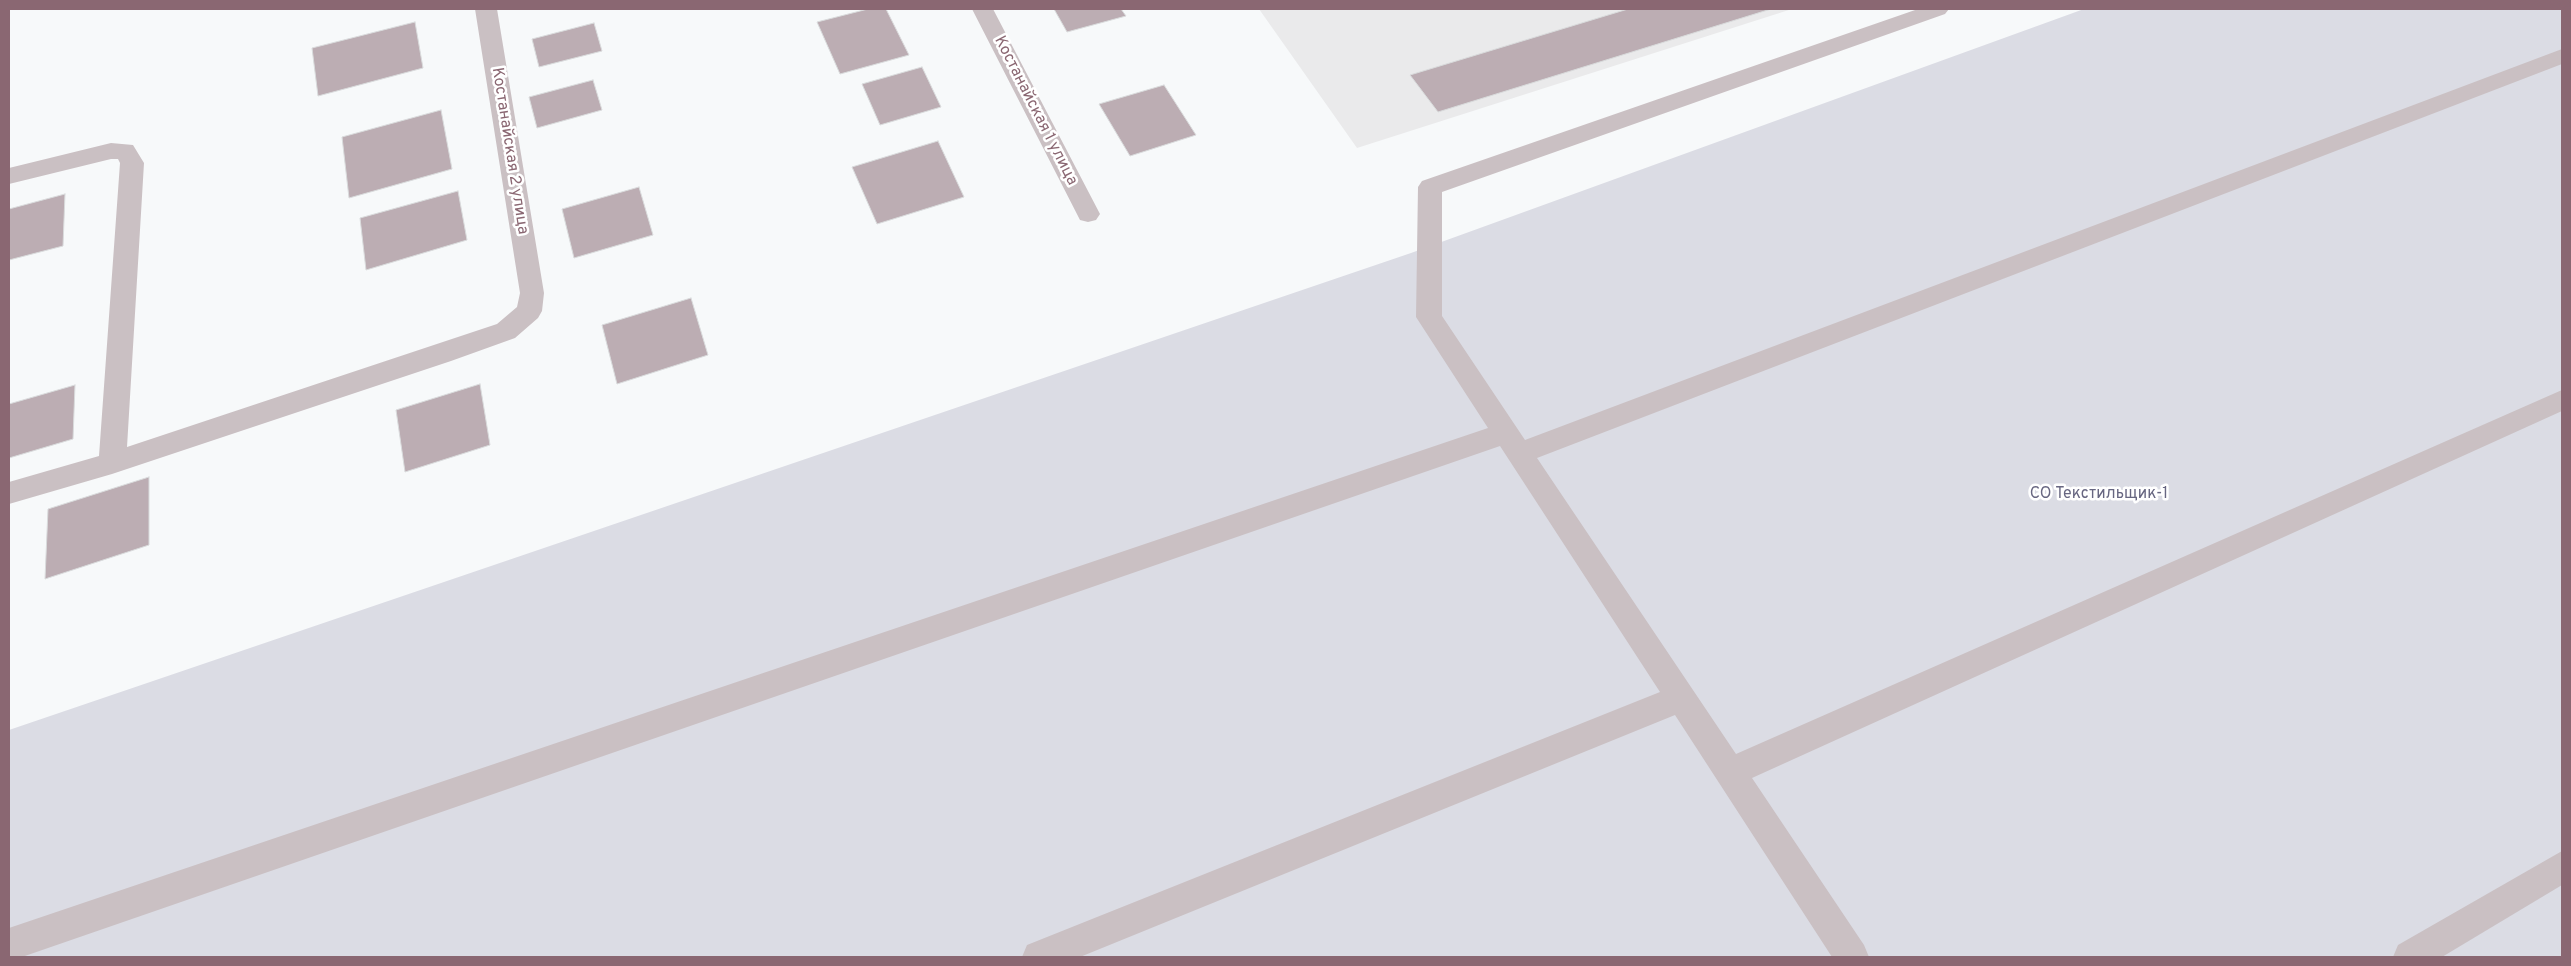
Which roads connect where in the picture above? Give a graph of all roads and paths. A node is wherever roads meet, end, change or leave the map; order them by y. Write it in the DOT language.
graph roads {
  1 [pos="486,9"];
  2 [pos="982,9"];
  3 [pos="1938,9"];
  4 [pos="2562,56"];
  5 [pos="9,176"];
  6 [pos="1088,214"];
  7 [pos="2562,400"];
  8 [pos="1513,444"];
  9 [pos="112,463"];
  10 [pos="9,493"];
  11 [pos="1681,698"];
  12 [pos="1730,772"];
  13 [pos="2562,867"];
  14 [pos="9,945"];
  15 [pos="1039,957"];
  16 [pos="1852,957"];
  17 [pos="2410,957"];
  1 -- 9 [label="street, Костанайская 2 улица"];
  2 -- 6 [label="street, Костанайская 1 улица"];
  3 -- 8 [label="street"];
  4 -- 8 [label="street"];
  5 -- 9 [label="street"];
  7 -- 12 [label="street"];
  8 -- 11 [label="street"];
  8 -- 14 [label="street"];
  9 -- 10 [label="street"];
  11 -- 12 [label="street"];
  11 -- 15 [label="street"];
  12 -- 16 [label="street"];
  13 -- 17 [label="street"];
}
